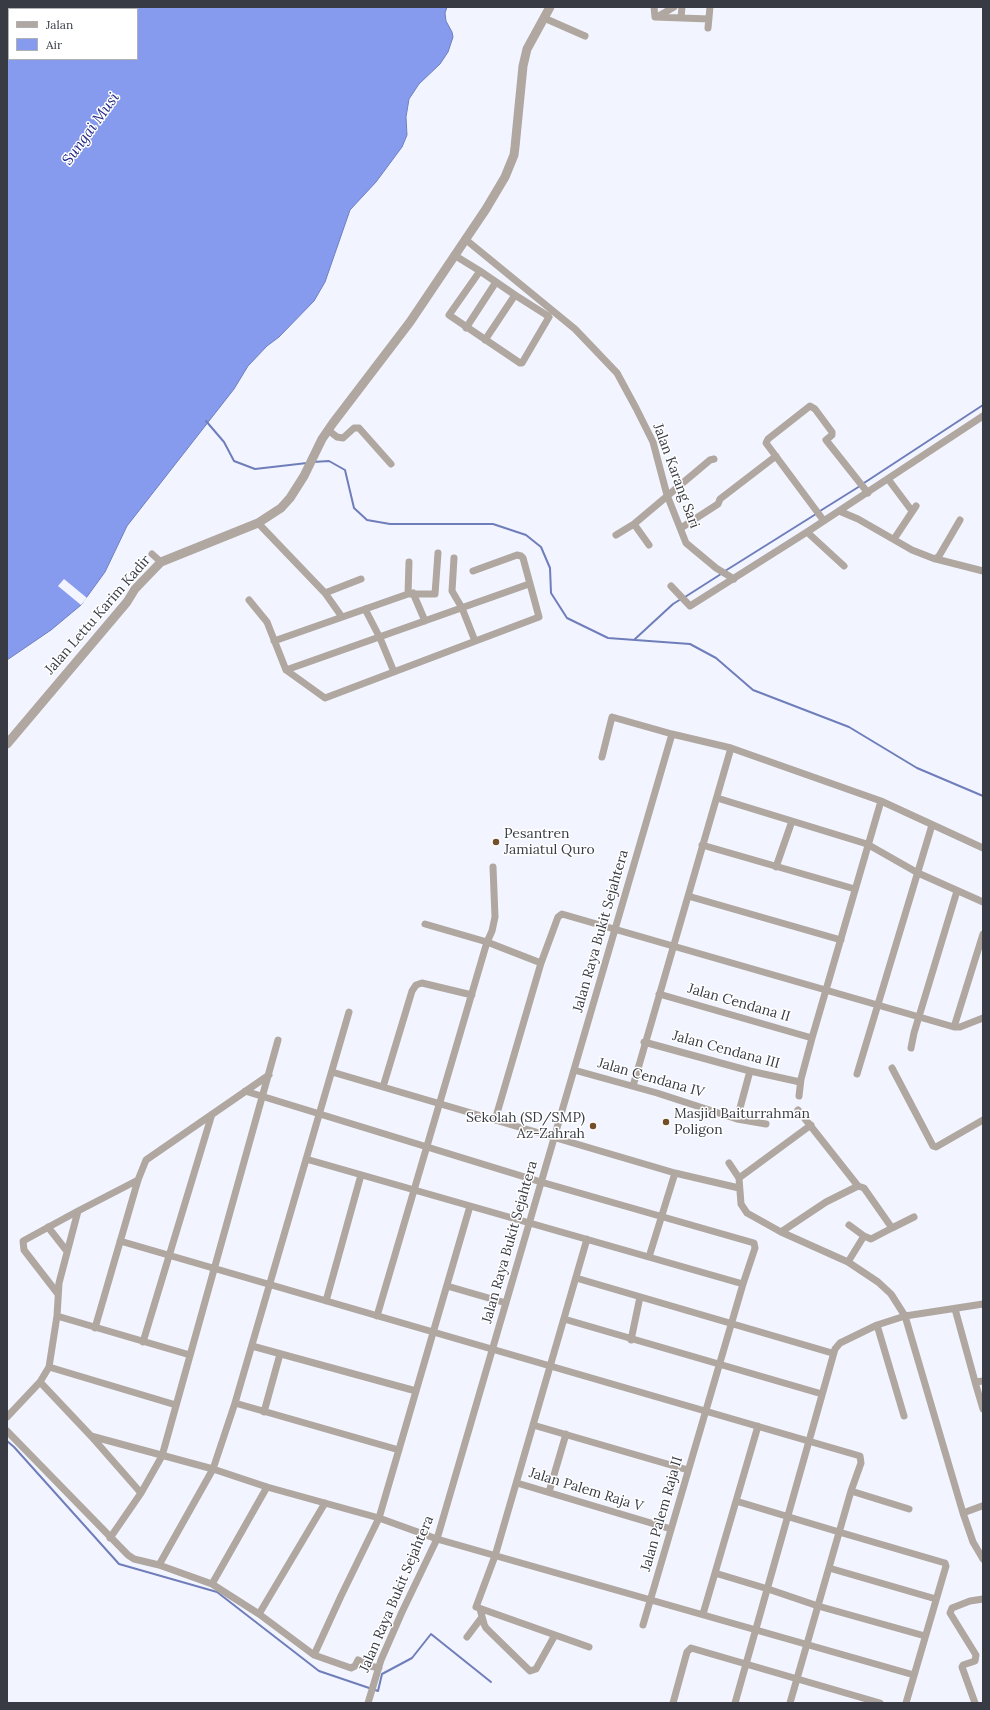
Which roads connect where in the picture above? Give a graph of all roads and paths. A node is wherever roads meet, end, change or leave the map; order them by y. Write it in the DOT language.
graph roads {
  1 [pos="550,7"];
  2 [pos="654,7"];
  3 [pos="674,7"];
  4 [pos="682,7"];
  5 [pos="710,7"];
  6 [pos="544,18"];
  7 [pos="655,18"];
  8 [pos="681,18"];
  9 [pos="709,19"];
  10 [pos="708,28"];
  11 [pos="585,36"];
  12 [pos="465,239"];
  13 [pos="454,255"];
  14 [pos="480,271"];
  15 [pos="496,282"];
  16 [pos="515,295"];
  17 [pos="466,328"];
  18 [pos="485,340"];
  19 [pos="983,416"];
  20 [pos="328,430"];
  21 [pos="776,456"];
  22 [pos="714,459"];
  23 [pos="391,464"];
  24 [pos="888,479"];
  25 [pos="866,491"];
  26 [pos="667,495"];
  27 [pos="839,511"];
  28 [pos="823,519"];
  29 [pos="960,520"];
  30 [pos="258,523"];
  31 [pos="634,524"];
  32 [pos="681,528"];
  33 [pos="807,532"];
  34 [pos="616,534"];
  35 [pos="894,539"];
  36 [pos="649,545"];
  37 [pos="438,553"];
  38 [pos="152,554"];
  39 [pos="454,558"];
  40 [pos="936,559"];
  41 [pos="161,562"];
  42 [pos="409,562"];
  43 [pos="844,566"];
  44 [pos="473,570"];
  45 [pos="983,571"];
  46 [pos="731,578"];
  47 [pos="361,579"];
  48 [pos="529,584"];
  49 [pos="671,586"];
  50 [pos="325,593"];
  51 [pos="411,593"];
  52 [pos="249,600"];
  53 [pos="462,608"];
  54 [pos="365,609"];
  55 [pos="342,617"];
  56 [pos="425,621"];
  57 [pos="380,638"];
  58 [pos="274,640"];
  59 [pos="475,641"];
  60 [pos="286,670"];
  61 [pos="394,672"];
  62 [pos="672,734"];
  63 [pos="7,744"];
  64 [pos="731,748"];
  65 [pos="602,757"];
  66 [pos="717,798"];
  67 [pos="881,801"];
  68 [pos="792,821"];
  69 [pos="932,825"];
  70 [pos="868,844"];
  71 [pos="702,845"];
  72 [pos="983,848"];
  73 [pos="493,867"];
  74 [pos="776,867"];
  75 [pos="918,872"];
  76 [pos="855,889"];
  77 [pos="958,891"];
  78 [pos="688,896"];
  79 [pos="983,902"];
  80 [pos="425,924"];
  81 [pos="616,929"];
  82 [pos="983,934"];
  83 [pos="841,940"];
  84 [pos="487,942"];
  85 [pos="673,946"];
  86 [pos="541,963"];
  87 [pos="826,990"];
  88 [pos="659,994"];
  89 [pos="472,995"];
  90 [pos="877,1005"];
  91 [pos="349,1012"];
  92 [pos="920,1017"];
  93 [pos="983,1018"];
  94 [pos="954,1027"];
  95 [pos="812,1038"];
  96 [pos="278,1040"];
  97 [pos="644,1042"];
  98 [pos="911,1048"];
  99 [pos="892,1068"];
  100 [pos="574,1070"];
  101 [pos="750,1071"];
  102 [pos="332,1072"];
  103 [pos="857,1074"];
  104 [pos="269,1075"];
  105 [pos="800,1082"];
  106 [pos="633,1086"];
  107 [pos="383,1087"];
  108 [pos="245,1091"];
  109 [pos="263,1096"];
  110 [pos="799,1096"];
  111 [pos="440,1104"];
  112 [pos="798,1110"];
  113 [pos="212,1114"];
  114 [pos="320,1114"];
  115 [pos="738,1118"];
  116 [pos="495,1120"];
  117 [pos="983,1120"];
  118 [pos="766,1124"];
  119 [pos="811,1124"];
  120 [pos="554,1138"];
  121 [pos="427,1147"];
  122 [pos="306,1160"];
  123 [pos="729,1163"];
  124 [pos="675,1173"];
  125 [pos="361,1175"];
  126 [pos="739,1178"];
  127 [pos="138,1180"];
  128 [pos="541,1182"];
  129 [pos="858,1186"];
  130 [pos="739,1188"];
  131 [pos="414,1190"];
  132 [pos="470,1206"];
  133 [pos="78,1211"];
  134 [pos="661,1216"];
  135 [pos="914,1217"];
  136 [pos="529,1223"];
  137 [pos="849,1225"];
  138 [pos="48,1227"];
  139 [pos="892,1228"];
  140 [pos="781,1232"];
  141 [pos="864,1236"];
  142 [pos="587,1239"];
  143 [pos="120,1241"];
  144 [pos="66,1250"];
  145 [pos="169,1255"];
  146 [pos="650,1257"];
  147 [pos="848,1262"];
  148 [pos="214,1268"];
  149 [pos="576,1278"];
  150 [pos="742,1284"];
  151 [pos="270,1285"];
  152 [pos="447,1286"];
  153 [pos="58,1294"];
  154 [pos="640,1297"];
  155 [pos="326,1301"];
  156 [pos="506,1303"];
  157 [pos="983,1304"];
  158 [pos="955,1309"];
  159 [pos="57,1316"];
  160 [pos="377,1316"];
  161 [pos="905,1316"];
  162 [pos="564,1319"];
  163 [pos="731,1324"];
  164 [pos="877,1325"];
  165 [pos="95,1328"];
  166 [pos="433,1333"];
  167 [pos="631,1340"];
  168 [pos="144,1342"];
  169 [pos="252,1346"];
  170 [pos="492,1350"];
  171 [pos="280,1354"];
  172 [pos="832,1354"];
  173 [pos="190,1356"];
  174 [pos="719,1364"];
  175 [pos="49,1366"];
  176 [pos="550,1367"];
  177 [pos="40,1382"];
  178 [pos="979,1382"];
  179 [pos="416,1391"];
  180 [pos="822,1394"];
  181 [pos="235,1403"];
  182 [pos="176,1405"];
  183 [pos="983,1409"];
  184 [pos="705,1411"];
  185 [pos="264,1412"];
  186 [pos="904,1416"];
  187 [pos="7,1417"];
  188 [pos="533,1425"];
  189 [pos="758,1426"];
  190 [pos="7,1431"];
  191 [pos="566,1434"];
  192 [pos="91,1436"];
  193 [pos="808,1441"];
  194 [pos="399,1450"];
  195 [pos="162,1456"];
  196 [pos="213,1469"];
  197 [pos="688,1470"];
  198 [pos="516,1483"];
  199 [pos="267,1488"];
  200 [pos="851,1490"];
  201 [pos="549,1492"];
  202 [pos="141,1493"];
  203 [pos="736,1501"];
  204 [pos="325,1503"];
  205 [pos="982,1506"];
  206 [pos="909,1509"];
  207 [pos="963,1513"];
  208 [pos="787,1516"];
  209 [pos="379,1518"];
  210 [pos="671,1529"];
  211 [pos="839,1532"];
  212 [pos="110,1538"];
  213 [pos="437,1539"];
  214 [pos="495,1556"];
  215 [pos="983,1559"];
  216 [pos="159,1565"];
  217 [pos="828,1568"];
  218 [pos="715,1573"];
  219 [pos="212,1584"];
  220 [pos="768,1588"];
  221 [pos="650,1599"];
  222 [pos="936,1599"];
  223 [pos="983,1599"];
  224 [pos="818,1606"];
  225 [pos="480,1609"];
  226 [pos="259,1614"];
  227 [pos="703,1614"];
  228 [pos="482,1617"];
  229 [pos="643,1625"];
  230 [pos="757,1629"];
  231 [pos="555,1635"];
  232 [pos="925,1636"];
  233 [pos="467,1637"];
  234 [pos="807,1643"];
  235 [pos="589,1647"];
  236 [pos="314,1655"];
  237 [pos="746,1665"];
  238 [pos="378,1670"];
  239 [pos="914,1675"];
  240 [pos="797,1680"];
  241 [pos="369,1700"];
  242 [pos="673,1703"];
  243 [pos="735,1703"];
  244 [pos="790,1703"];
  245 [pos="880,1703"];
  246 [pos="906,1703"];
  247 [pos="975,1703"];
  1 -- 6 [label="street, Jalan Lettu Karim Kadir"];
  2 -- 7 [label="street"];
  3 -- 7 [label="street"];
  4 -- 8 [label="street"];
  5 -- 9 [label="street"];
  6 -- 11 [label="street"];
  6 -- 12 [label="street, Jalan Lettu Karim Kadir"];
  7 -- 8 [label="street"];
  8 -- 9 [label="street"];
  9 -- 10 [label="street"];
  12 -- 13 [label="street, Jalan Lettu Karim Kadir"];
  12 -- 26 [label="street, Jalan Karang Sari"];
  13 -- 14 [label="street"];
  13 -- 20 [label="street, Jalan Lettu Karim Kadir"];
  14 -- 15 [label="street"];
  14 -- 17 [label="street"];
  15 -- 16 [label="street"];
  15 -- 17 [label="street"];
  16 -- 18 [label="street"];
  16 -- 18 [label="street"];
  17 -- 18 [label="street"];
  19 -- 24 [label="street"];
  20 -- 23 [label="street"];
  20 -- 30 [label="street, Jalan Lettu Karim Kadir"];
  21 -- 25 [label="street"];
  21 -- 28 [label="street"];
  21 -- 32 [label="street"];
  22 -- 26 [label="street"];
  24 -- 25 [label="street"];
  24 -- 35 [label="street"];
  25 -- 27 [label="street"];
  26 -- 31 [label="street"];
  26 -- 32 [label="street, Jalan Karang Sari"];
  27 -- 28 [label="street"];
  27 -- 35 [label="street"];
  28 -- 33 [label="street"];
  29 -- 40 [label="street"];
  30 -- 41 [label="street, Jalan Lettu Karim Kadir"];
  30 -- 50 [label="street"];
  31 -- 34 [label="street"];
  31 -- 36 [label="street"];
  32 -- 46 [label="street, Jalan Karang Sari"];
  33 -- 43 [label="street"];
  33 -- 46 [label="street"];
  35 -- 40 [label="street"];
  37 -- 51 [label="street"];
  38 -- 41 [label="street"];
  39 -- 53 [label="street"];
  40 -- 45 [label="street"];
  41 -- 63 [label="street, Jalan Lettu Karim Kadir"];
  42 -- 51 [label="street"];
  44 -- 48 [label="street"];
  46 -- 49 [label="street"];
  47 -- 50 [label="street"];
  48 -- 53 [label="street"];
  48 -- 59 [label="street"];
  50 -- 55 [label="street"];
  51 -- 54 [label="street"];
  51 -- 56 [label="street"];
  52 -- 58 [label="street"];
  53 -- 56 [label="street"];
  53 -- 59 [label="street"];
  54 -- 55 [label="street"];
  54 -- 57 [label="street"];
  55 -- 58 [label="street"];
  56 -- 57 [label="street"];
  57 -- 60 [label="street"];
  57 -- 61 [label="street"];
  58 -- 60 [label="street"];
  59 -- 61 [label="street"];
  60 -- 61 [label="street"];
  62 -- 64 [label="street"];
  62 -- 65 [label="street"];
  62 -- 81 [label="street, Jalan Raya Bukit Sejahtera"];
  64 -- 66 [label="street"];
  64 -- 67 [label="street"];
  66 -- 68 [label="street"];
  66 -- 71 [label="street"];
  67 -- 69 [label="street"];
  67 -- 70 [label="street"];
  68 -- 70 [label="street"];
  68 -- 74 [label="street"];
  69 -- 72 [label="street"];
  69 -- 75 [label="street"];
  70 -- 75 [label="street"];
  70 -- 76 [label="street"];
  71 -- 74 [label="street"];
  71 -- 78 [label="street"];
  73 -- 84 [label="street"];
  74 -- 76 [label="street"];
  75 -- 77 [label="street"];
  75 -- 90 [label="street"];
  76 -- 83 [label="street"];
  77 -- 79 [label="street"];
  77 -- 92 [label="street"];
  78 -- 83 [label="street"];
  78 -- 85 [label="street"];
  80 -- 84 [label="street"];
  81 -- 85 [label="street"];
  81 -- 86 [label="street"];
  81 -- 100 [label="street, Jalan Raya Bukit Sejahtera"];
  82 -- 94 [label="street"];
  83 -- 87 [label="street"];
  84 -- 86 [label="street"];
  84 -- 89 [label="street"];
  85 -- 87 [label="street"];
  85 -- 88 [label="street"];
  86 -- 116 [label="street"];
  87 -- 90 [label="street"];
  87 -- 95 [label="street"];
  88 -- 95 [label="street, Jalan Cendana II"];
  88 -- 97 [label="street"];
  89 -- 107 [label="street"];
  89 -- 111 [label="street"];
  90 -- 92 [label="street"];
  90 -- 103 [label="street"];
  91 -- 102 [label="street"];
  92 -- 94 [label="street"];
  92 -- 98 [label="street"];
  93 -- 94 [label="street"];
  95 -- 105 [label="street"];
  96 -- 104 [label="street"];
  97 -- 101 [label="street, Jalan Cendana III"];
  97 -- 106 [label="street"];
  99 -- 117 [label="street"];
  100 -- 106 [label="street, Jalan Cendana IV"];
  100 -- 120 [label="street, Jalan Raya Bukit Sejahtera"];
  101 -- 105 [label="street, Jalan Cendana III"];
  101 -- 115 [label="street"];
  102 -- 107 [label="street"];
  102 -- 114 [label="street"];
  104 -- 108 [label="street"];
  104 -- 109 [label="street"];
  105 -- 110 [label="street"];
  106 -- 115 [label="street, Jalan Cendana IV"];
  107 -- 111 [label="street"];
  108 -- 109 [label="street"];
  108 -- 113 [label="street"];
  109 -- 114 [label="street"];
  109 -- 148 [label="street"];
  111 -- 116 [label="street"];
  111 -- 121 [label="street"];
  112 -- 119 [label="street"];
  113 -- 127 [label="street"];
  113 -- 145 [label="street"];
  114 -- 121 [label="street"];
  114 -- 122 [label="street"];
  115 -- 118 [label="street, Jalan Cendana IV"];
  116 -- 120 [label="street"];
  119 -- 126 [label="street"];
  119 -- 129 [label="street"];
  120 -- 124 [label="street"];
  120 -- 128 [label="street, Jalan Raya Bukit Sejahtera"];
  121 -- 128 [label="street"];
  121 -- 131 [label="street"];
  122 -- 125 [label="street"];
  122 -- 151 [label="street"];
  123 -- 126 [label="street"];
  124 -- 130 [label="street"];
  124 -- 134 [label="street"];
  125 -- 131 [label="street"];
  125 -- 155 [label="street"];
  126 -- 130 [label="street"];
  127 -- 133 [label="street"];
  127 -- 143 [label="street"];
  128 -- 134 [label="street"];
  128 -- 136 [label="street, Jalan Raya Bukit Sejahtera"];
  129 -- 139 [label="street"];
  129 -- 140 [label="street"];
  130 -- 140 [label="street"];
  131 -- 132 [label="street"];
  131 -- 160 [label="street"];
  132 -- 136 [label="street"];
  132 -- 152 [label="street"];
  133 -- 138 [label="street"];
  133 -- 144 [label="street"];
  134 -- 146 [label="street"];
  134 -- 150 [label="street, Jalan Palem Raja II"];
  135 -- 139 [label="street"];
  136 -- 142 [label="street"];
  136 -- 156 [label="street, Jalan Raya Bukit Sejahtera"];
  137 -- 141 [label="street"];
  138 -- 144 [label="street"];
  138 -- 153 [label="street"];
  139 -- 141 [label="street"];
  140 -- 147 [label="street"];
  141 -- 147 [label="street"];
  142 -- 146 [label="street"];
  142 -- 149 [label="street"];
  143 -- 145 [label="street"];
  143 -- 165 [label="street"];
  144 -- 153 [label="street"];
  145 -- 148 [label="street"];
  145 -- 168 [label="street"];
  146 -- 150 [label="street"];
  147 -- 161 [label="street"];
  148 -- 151 [label="street"];
  148 -- 173 [label="street"];
  149 -- 154 [label="street"];
  149 -- 162 [label="street"];
  150 -- 163 [label="street, Jalan Palem Raja II"];
  151 -- 155 [label="street"];
  151 -- 169 [label="street"];
  152 -- 156 [label="street"];
  152 -- 166 [label="street"];
  153 -- 159 [label="street"];
  154 -- 163 [label="street"];
  154 -- 167 [label="street"];
  155 -- 160 [label="street"];
  156 -- 170 [label="street, Jalan Raya Bukit Sejahtera"];
  157 -- 158 [label="street"];
  158 -- 161 [label="street"];
  158 -- 178 [label="street"];
  159 -- 165 [label="street"];
  159 -- 175 [label="street"];
  160 -- 166 [label="street"];
  161 -- 164 [label="street"];
  161 -- 207 [label="street"];
  162 -- 167 [label="street"];
  162 -- 176 [label="street"];
  163 -- 172 [label="street"];
  163 -- 174 [label="street, Jalan Palem Raja II"];
  164 -- 172 [label="street"];
  164 -- 186 [label="street"];
  165 -- 168 [label="street"];
  166 -- 170 [label="street"];
  166 -- 179 [label="street"];
  167 -- 174 [label="street"];
  168 -- 173 [label="street"];
  169 -- 171 [label="street"];
  169 -- 181 [label="street"];
  170 -- 176 [label="street"];
  170 -- 213 [label="street, Jalan Raya Bukit Sejahtera"];
  171 -- 179 [label="street"];
  171 -- 185 [label="street"];
  172 -- 180 [label="street"];
  173 -- 182 [label="street"];
  174 -- 180 [label="street"];
  174 -- 184 [label="street, Jalan Palem Raja II"];
  175 -- 177 [label="street"];
  175 -- 182 [label="street"];
  176 -- 184 [label="street"];
  176 -- 188 [label="street"];
  177 -- 187 [label="street"];
  177 -- 192 [label="street"];
  178 -- 183 [label="street"];
  179 -- 194 [label="street"];
  180 -- 193 [label="street"];
  181 -- 185 [label="street"];
  181 -- 196 [label="street"];
  182 -- 195 [label="street"];
  184 -- 189 [label="street"];
  184 -- 197 [label="street, Jalan Palem Raja II"];
  185 -- 194 [label="street"];
  188 -- 191 [label="street"];
  188 -- 198 [label="street"];
  189 -- 193 [label="street"];
  189 -- 203 [label="street"];
  190 -- 212 [label="street"];
  191 -- 197 [label="street"];
  191 -- 201 [label="street"];
  192 -- 195 [label="street"];
  192 -- 202 [label="street"];
  193 -- 200 [label="street"];
  193 -- 208 [label="street"];
  194 -- 209 [label="street"];
  195 -- 196 [label="street"];
  195 -- 202 [label="street"];
  196 -- 199 [label="street"];
  196 -- 216 [label="street"];
  197 -- 210 [label="street, Jalan Palem Raja II"];
  198 -- 201 [label="street, Jalan Palem Raja V"];
  198 -- 214 [label="street"];
  199 -- 204 [label="street"];
  199 -- 219 [label="street"];
  200 -- 206 [label="street"];
  200 -- 211 [label="street"];
  201 -- 210 [label="street, Jalan Palem Raja V"];
  202 -- 212 [label="street"];
  203 -- 208 [label="street"];
  203 -- 218 [label="street"];
  204 -- 209 [label="street"];
  204 -- 226 [label="street"];
  205 -- 207 [label="street"];
  207 -- 215 [label="street"];
  208 -- 211 [label="street"];
  208 -- 220 [label="street"];
  209 -- 213 [label="street"];
  209 -- 236 [label="street"];
  210 -- 221 [label="street, Jalan Palem Raja II"];
  211 -- 217 [label="street"];
  211 -- 222 [label="street"];
  212 -- 216 [label="street"];
  213 -- 214 [label="street"];
  213 -- 238 [label="street, Jalan Raya Bukit Sejahtera"];
  214 -- 221 [label="street"];
  214 -- 225 [label="street"];
  216 -- 219 [label="street"];
  217 -- 222 [label="street"];
  217 -- 224 [label="street"];
  218 -- 220 [label="street"];
  218 -- 227 [label="street"];
  219 -- 226 [label="street"];
  220 -- 224 [label="street"];
  220 -- 230 [label="street"];
  221 -- 227 [label="street"];
  221 -- 229 [label="street, Jalan Palem Raja II"];
  222 -- 232 [label="street"];
  223 -- 247 [label="street"];
  224 -- 232 [label="street"];
  224 -- 234 [label="street"];
  225 -- 228 [label="street"];
  225 -- 231 [label="street"];
  226 -- 236 [label="street"];
  227 -- 230 [label="street"];
  228 -- 231 [label="street"];
  228 -- 233 [label="street"];
  230 -- 234 [label="street"];
  230 -- 237 [label="street"];
  231 -- 235 [label="street"];
  232 -- 239 [label="street"];
  234 -- 239 [label="street"];
  234 -- 240 [label="street"];
  236 -- 238 [label="street"];
  237 -- 240 [label="street"];
  237 -- 242 [label="street"];
  237 -- 243 [label="street"];
  238 -- 241 [label="street, Jalan Raya Bukit Sejahtera"];
  239 -- 246 [label="street"];
  240 -- 244 [label="street"];
  240 -- 245 [label="street"];
}
